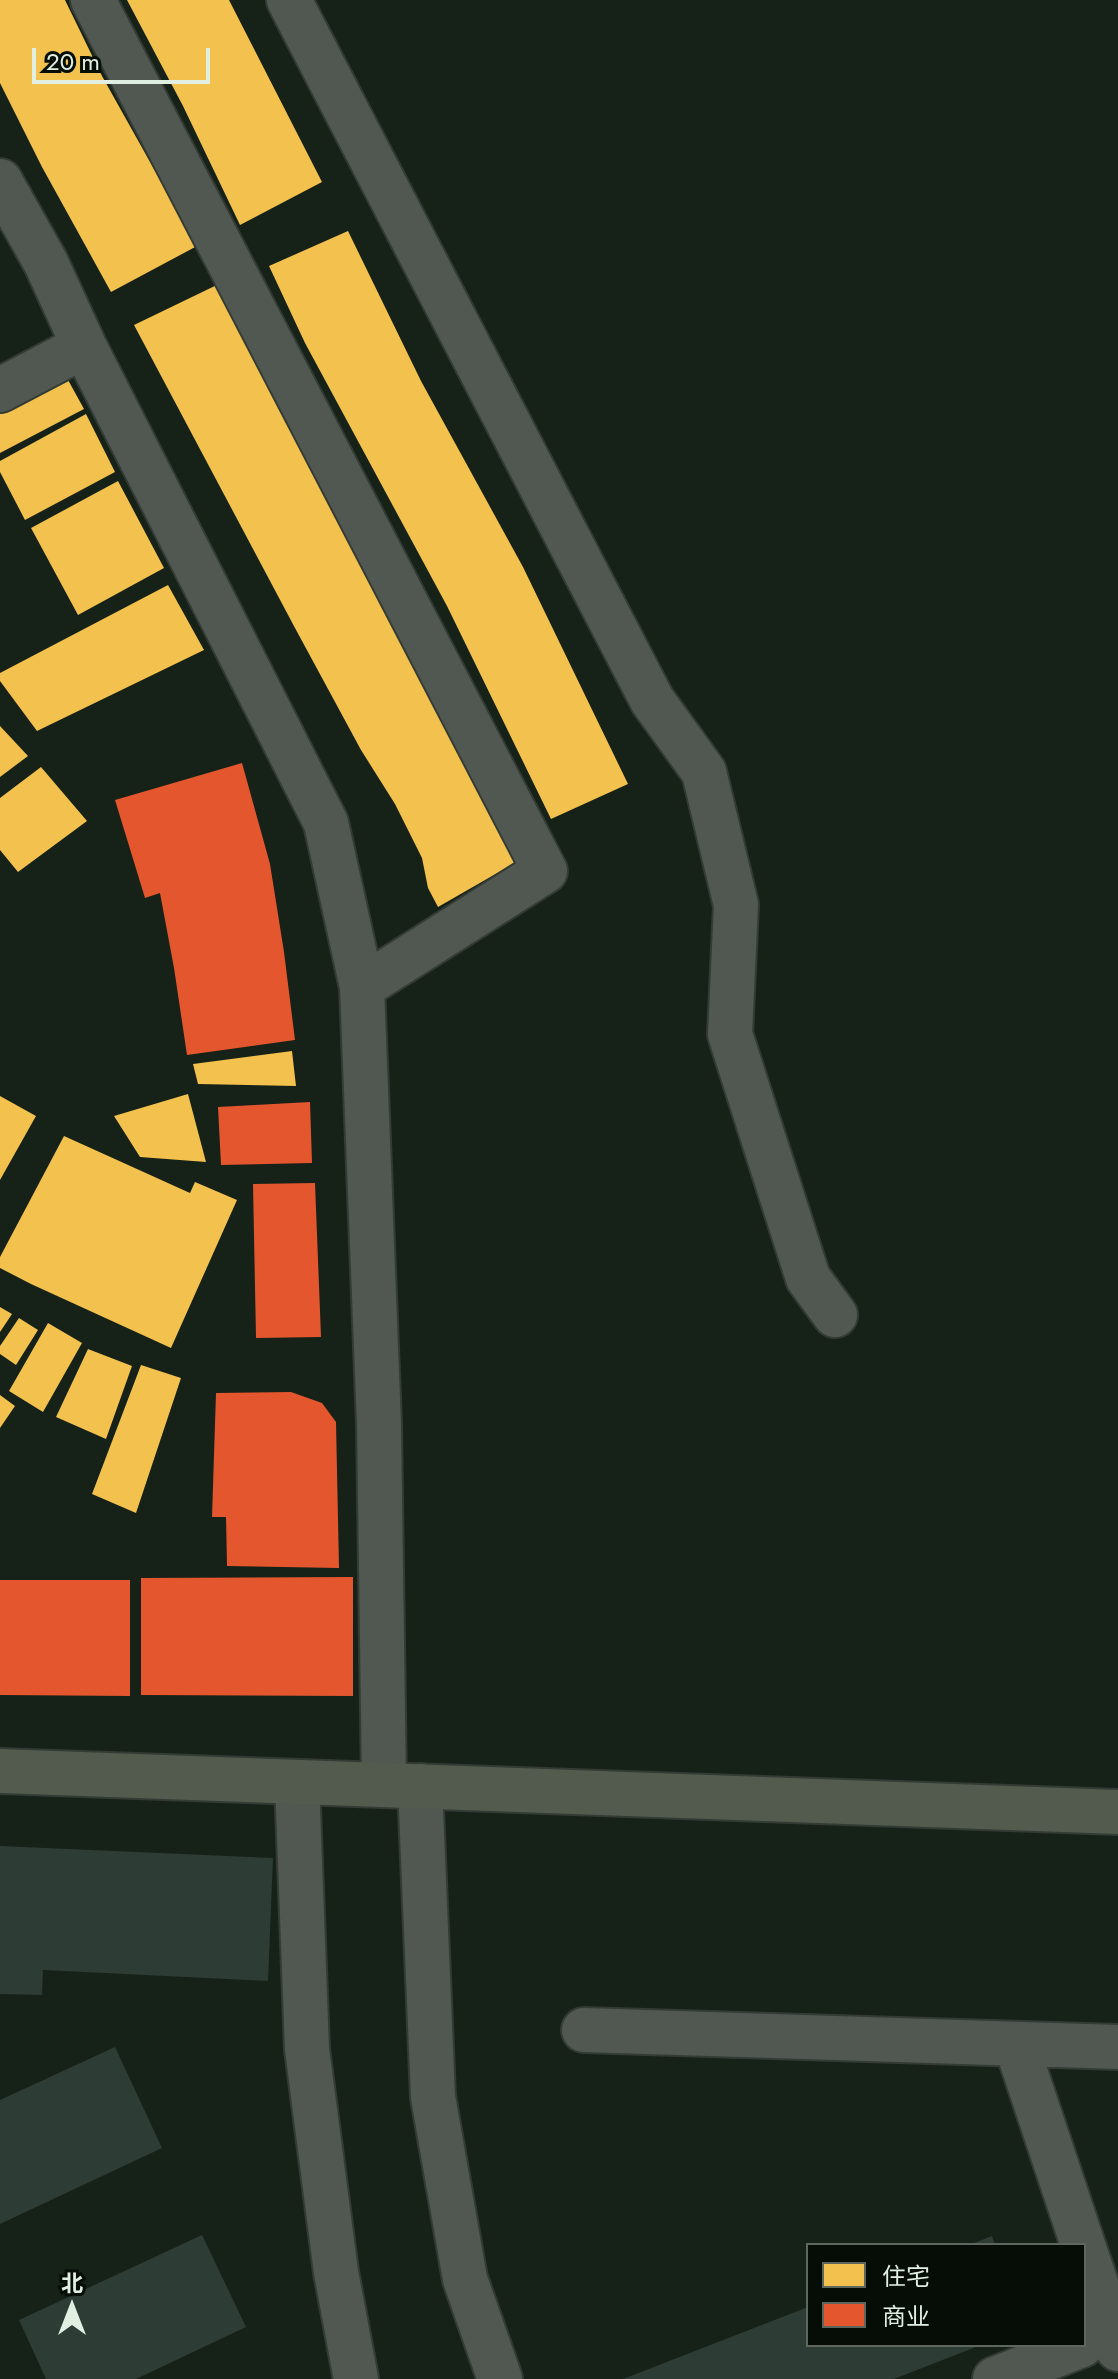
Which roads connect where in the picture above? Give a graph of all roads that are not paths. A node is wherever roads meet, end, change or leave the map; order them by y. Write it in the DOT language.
graph roads {
  1 [pos="93,0"];
  2 [pos="289,0"];
  3 [pos="0,181"];
  4 [pos="84,346"];
  5 [pos="0,390"];
  6 [pos="362,987"];
  7 [pos="835,1315"];
  8 [pos="0,1771"];
  9 [pos="297,1782"];
  10 [pos="402,1786"];
  11 [pos="1118,1812"];
  12 [pos="584,2030"];
  13 [pos="1016,2044"];
  14 [pos="1118,2047"];
  15 [pos="1083,2243"];
  16 [pos="1086,2256"];
  17 [pos="1103,2340"];
  18 [pos="1084,2347"];
  19 [pos="356,2379"];
  20 [pos="500,2379"];
  21 [pos="995,2379"];
  1 -- 6 [label="street"];
  2 -- 7 [label="street"];
  3 -- 4 [label="street"];
  4 -- 5 [label="street"];
  4 -- 6 [label="street"];
  6 -- 10 [label="street"];
  8 -- 9 [label="main road"];
  9 -- 10 [label="main road"];
  9 -- 19 [label="street"];
  10 -- 11 [label="main road"];
  10 -- 20 [label="street"];
  12 -- 13 [label="street"];
  13 -- 14 [label="street"];
  13 -- 15 [label="street"];
  16 -- 17 [label="street"];
  18 -- 21 [label="street"];
}
